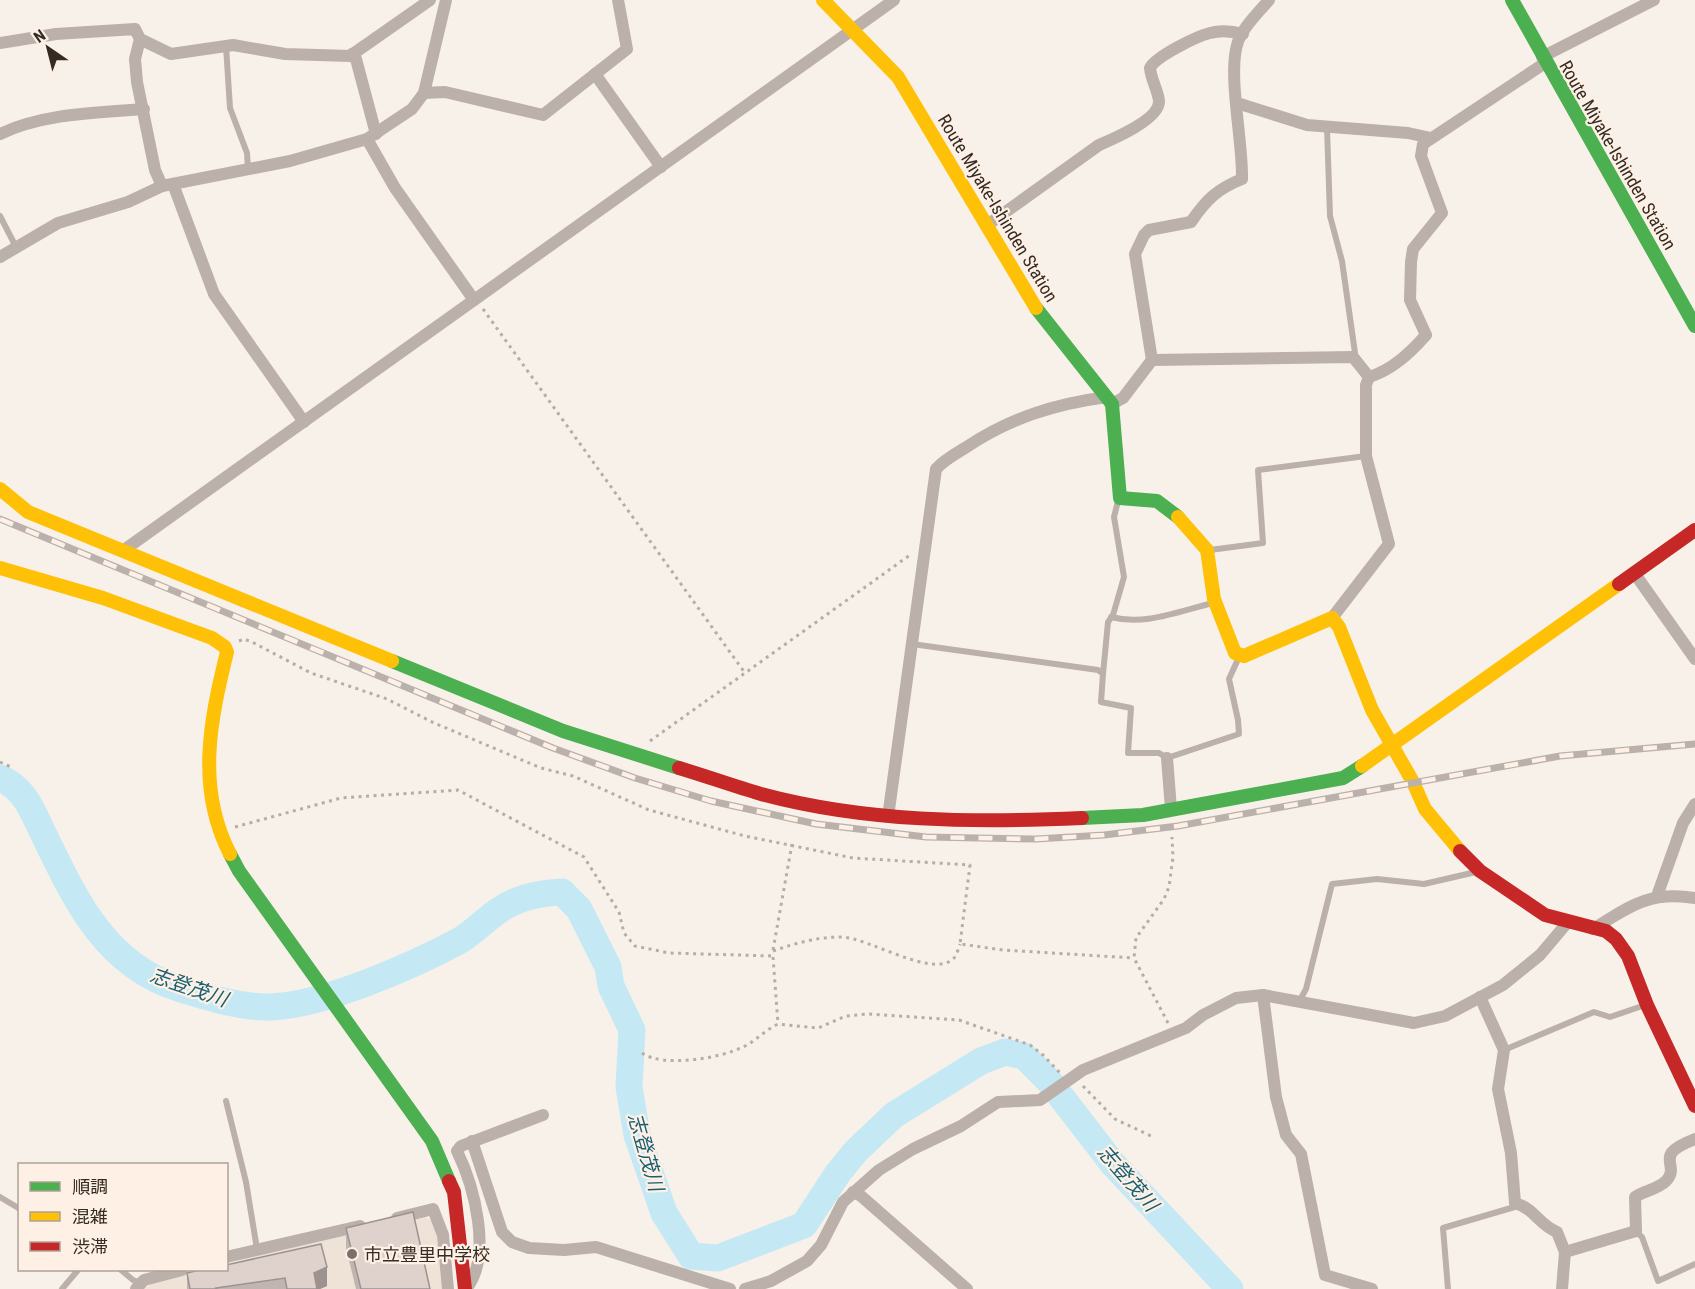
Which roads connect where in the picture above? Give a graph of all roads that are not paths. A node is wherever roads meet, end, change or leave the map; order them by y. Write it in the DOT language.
graph roads {
  1 [pos="430,0"];
  2 [pos="446,0"];
  3 [pos="618,0"];
  4 [pos="823,0"];
  5 [pos="894,0"];
  6 [pos="1269,0"];
  7 [pos="1512,0"];
  8 [pos="1654,0"];
  9 [pos="852,30"];
  10 [pos="1243,34"];
  11 [pos="140,39"];
  12 [pos="0,42"];
  13 [pos="226,46"];
  14 [pos="352,54"];
  15 [pos="1543,60"];
  16 [pos="595,74"];
  17 [pos="424,93"];
  18 [pos="1237,103"];
  19 [pos="144,109"];
  20 [pos="1327,128"];
  21 [pos="0,134"];
  22 [pos="372,137"];
  23 [pos="1431,138"];
  24 [pos="661,167"];
  25 [pos="248,169"];
  26 [pos="168,185"];
  27 [pos="0,216"];
  28 [pos="986,226"];
  29 [pos="16,247"];
  30 [pos="0,257"];
  31 [pos="475,300"];
  32 [pos="1695,326"];
  33 [pos="1353,357"];
  34 [pos="1152,360"];
  35 [pos="1368,377"];
  36 [pos="1109,401"];
  37 [pos="304,422"];
  38 [pos="1366,456"];
  39 [pos="0,489"];
  40 [pos="1120,498"];
  41 [pos="1695,530"];
  42 [pos="124,550"];
  43 [pos="1207,550"];
  44 [pos="0,568"];
  45 [pos="1635,574"];
  46 [pos="1215,603"];
  47 [pos="1111,617"];
  48 [pos="1332,618"];
  49 [pos="911,644"];
  50 [pos="1240,656"];
  51 [pos="1695,659"];
  52 [pos="1103,674"];
  53 [pos="1393,746"];
  54 [pos="1167,758"];
  55 [pos="1695,804"];
  56 [pos="1171,809"];
  57 [pos="888,817"];
  58 [pos="1480,871"];
  59 [pos="1657,896"];
  60 [pos="1695,898"];
  61 [pos="1568,922"];
  62 [pos="1593,929"];
  63 [pos="1263,995"];
  64 [pos="1480,997"];
  65 [pos="1300,1000"];
  66 [pos="1647,1005"];
  67 [pos="1504,1050"];
  68 [pos="226,1101"];
  69 [pos="1695,1106"];
  70 [pos="543,1115"];
  71 [pos="1695,1139"];
  72 [pos="472,1142"];
  73 [pos="853,1192"];
  74 [pos="0,1197"];
  75 [pos="1520,1204"];
  76 [pos="18,1208"];
  77 [pos="1635,1231"];
  78 [pos="257,1249"];
  79 [pos="1565,1252"];
  80 [pos="228,1256"];
  81 [pos="1695,1264"];
  82 [pos="76,1271"];
  83 [pos="123,1271"];
  84 [pos="177,1271"];
  85 [pos="139,1286"];
  86 [pos="62,1289"];
  87 [pos="448,1289"];
  88 [pos="465,1289"];
  89 [pos="730,1289"];
  90 [pos="745,1289"];
  91 [pos="967,1289"];
  92 [pos="1372,1289"];
  93 [pos="1448,1289"];
  94 [pos="1562,1289"];
  1 -- 14 [label="street"];
  2 -- 17 [label="street"];
  3 -- 16 [label="street"];
  4 -- 9 [label="street, Route Miyake-Ishinden Station"];
  5 -- 9 [label="street"];
  6 -- 10 [label="street"];
  7 -- 15 [label="street, Route Miyake-Ishinden Station"];
  8 -- 15 [label="street"];
  9 -- 24 [label="street"];
  9 -- 28 [label="street, Route Miyake-Ishinden Station"];
  10 -- 18 [label="street"];
  10 -- 28 [label="street"];
  11 -- 12 [label="street"];
  11 -- 13 [label="street"];
  11 -- 19 [label="street"];
  13 -- 14 [label="street"];
  13 -- 25 [label="lane"];
  14 -- 22 [label="street"];
  15 -- 23 [label="street"];
  15 -- 32 [label="street, Route Miyake-Ishinden Station"];
  16 -- 17 [label="street"];
  16 -- 24 [label="street"];
  17 -- 22 [label="street"];
  18 -- 20 [label="street"];
  18 -- 34 [label="street"];
  19 -- 21 [label="street"];
  19 -- 26 [label="street"];
  20 -- 23 [label="street"];
  20 -- 33 [label="lane"];
  22 -- 25 [label="street"];
  22 -- 31 [label="street"];
  23 -- 35 [label="street"];
  24 -- 31 [label="street"];
  25 -- 26 [label="street"];
  26 -- 29 [label="street"];
  26 -- 37 [label="street"];
  27 -- 29 [label="lane"];
  28 -- 36 [label="street, Route Miyake-Ishinden Station"];
  29 -- 30 [label="street"];
  31 -- 37 [label="street"];
  33 -- 34 [label="street"];
  33 -- 35 [label="street"];
  34 -- 36 [label="street"];
  35 -- 38 [label="street"];
  36 -- 40 [label="street"];
  36 -- 49 [label="street"];
  37 -- 42 [label="street"];
  38 -- 43 [label="lane"];
  38 -- 48 [label="street"];
  39 -- 42 [label="street"];
  40 -- 43 [label="street"];
  40 -- 47 [label="lane"];
  41 -- 45 [label="street"];
  42 -- 57 [label="street"];
  43 -- 46 [label="street"];
  44 -- 88 [label="street"];
  45 -- 51 [label="street"];
  45 -- 53 [label="street"];
  46 -- 47 [label="lane"];
  46 -- 50 [label="street"];
  47 -- 52 [label="lane"];
  48 -- 50 [label="street"];
  48 -- 53 [label="street"];
  49 -- 52 [label="lane"];
  49 -- 57 [label="street"];
  50 -- 54 [label="lane"];
  52 -- 54 [label="lane"];
  53 -- 56 [label="street"];
  53 -- 58 [label="street"];
  54 -- 56 [label="street"];
  55 -- 59 [label="street"];
  56 -- 57 [label="street"];
  58 -- 61 [label="street"];
  58 -- 65 [label="lane"];
  59 -- 60 [label="street"];
  59 -- 62 [label="street"];
  61 -- 62 [label="street"];
  61 -- 64 [label="street"];
  62 -- 66 [label="street"];
  63 -- 65 [label="street"];
  63 -- 73 [label="street"];
  63 -- 92 [label="street"];
  64 -- 65 [label="street"];
  64 -- 67 [label="street"];
  66 -- 67 [label="lane"];
  66 -- 69 [label="street"];
  67 -- 75 [label="street"];
  68 -- 78 [label="lane"];
  70 -- 72 [label="street"];
  71 -- 77 [label="street"];
  72 -- 88 [label="street"];
  72 -- 89 [label="street"];
  73 -- 90 [label="street"];
  73 -- 91 [label="street"];
  74 -- 76 [label="lane"];
  75 -- 79 [label="street"];
  75 -- 93 [label="lane"];
  77 -- 79 [label="street"];
  77 -- 81 [label="lane"];
  78 -- 80 [label="street"];
  78 -- 87 [label="street"];
  79 -- 94 [label="street"];
  82 -- 86 [label="lane"];
  83 -- 85 [label="lane"];
  84 -- 85 [label="street"];
}
